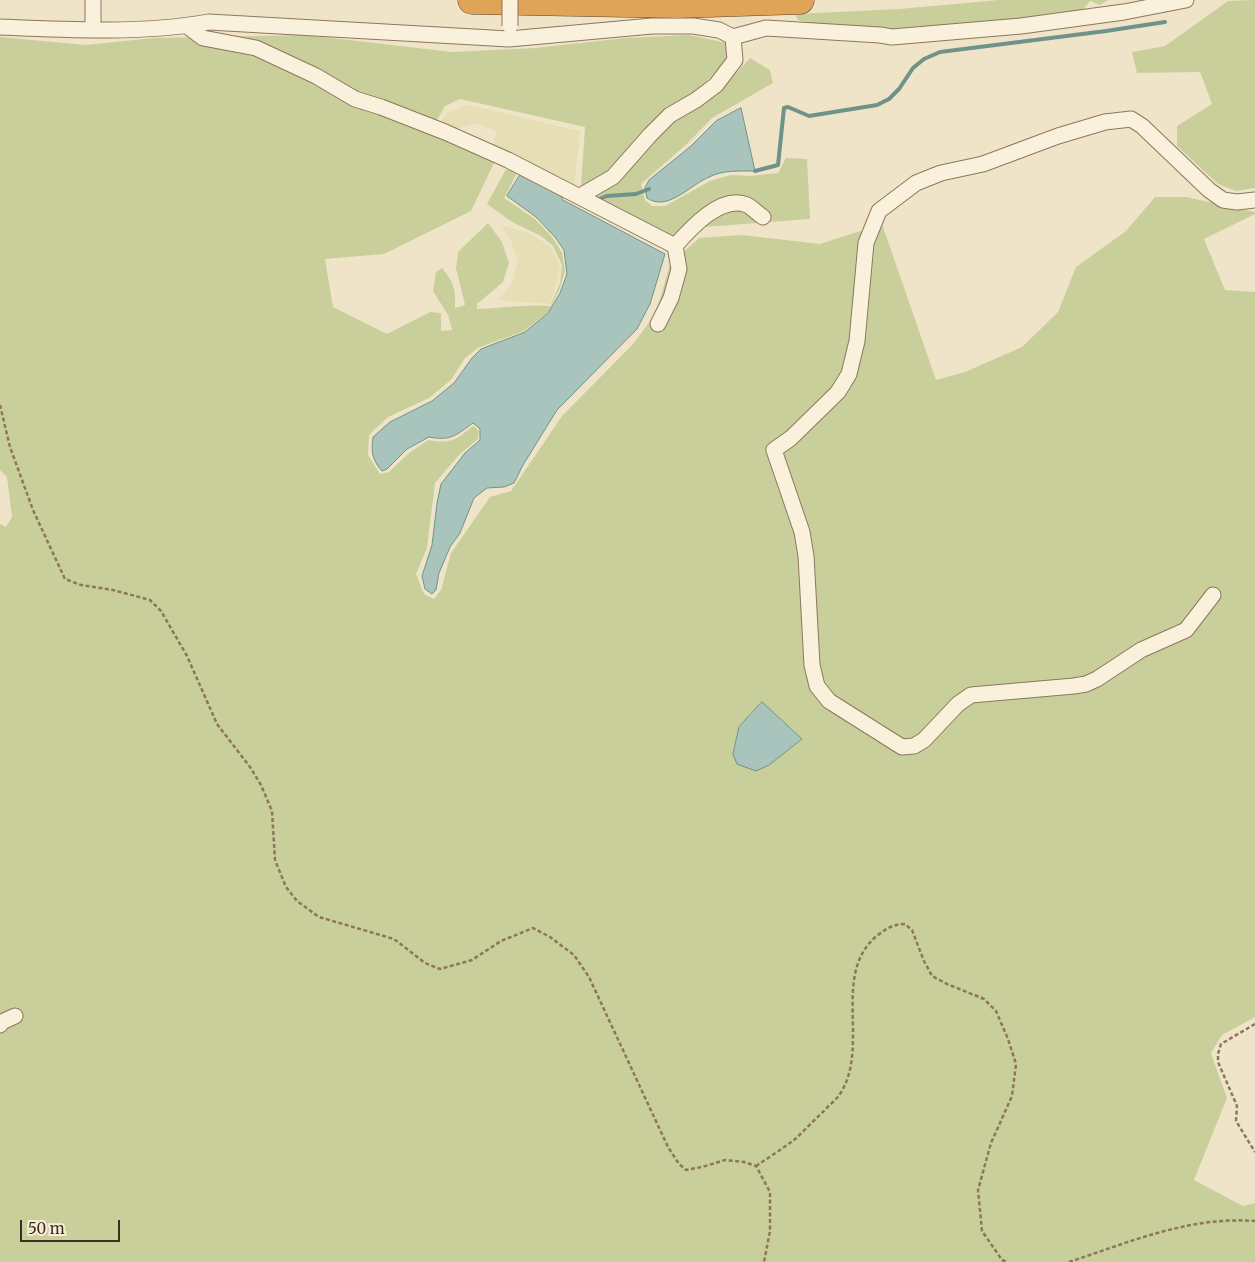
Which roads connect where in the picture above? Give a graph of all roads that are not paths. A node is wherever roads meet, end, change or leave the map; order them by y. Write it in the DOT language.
graph roads {
  1 [pos="93,0"];
  2 [pos="472,0"];
  3 [pos="510,0"];
  4 [pos="800,0"];
  5 [pos="1186,0"];
  6 [pos="1123,6"];
  7 [pos="93,23"];
  8 [pos="187,26"];
  9 [pos="0,27"];
  10 [pos="510,33"];
  11 [pos="733,37"];
  12 [pos="1255,200"];
  13 [pos="590,203"];
  14 [pos="763,217"];
  15 [pos="675,246"];
  16 [pos="658,324"];
  17 [pos="1213,595"];
  18 [pos="15,1016"];
  19 [pos="0,1025"];
  1 -- 7 [label="street"];
  2 -- 4 [label="highway"];
  3 -- 10 [label="street, bridge"];
  5 -- 6 [label="street"];
  6 -- 11 [label="street"];
  7 -- 8 [label="street"];
  7 -- 9 [label="street"];
  8 -- 10 [label="street"];
  8 -- 13 [label="street"];
  10 -- 11 [label="street"];
  11 -- 13 [label="street"];
  12 -- 17 [label="street"];
  13 -- 15 [label="street"];
  14 -- 15 [label="street"];
  15 -- 16 [label="street"];
  18 -- 19 [label="street"];
}
